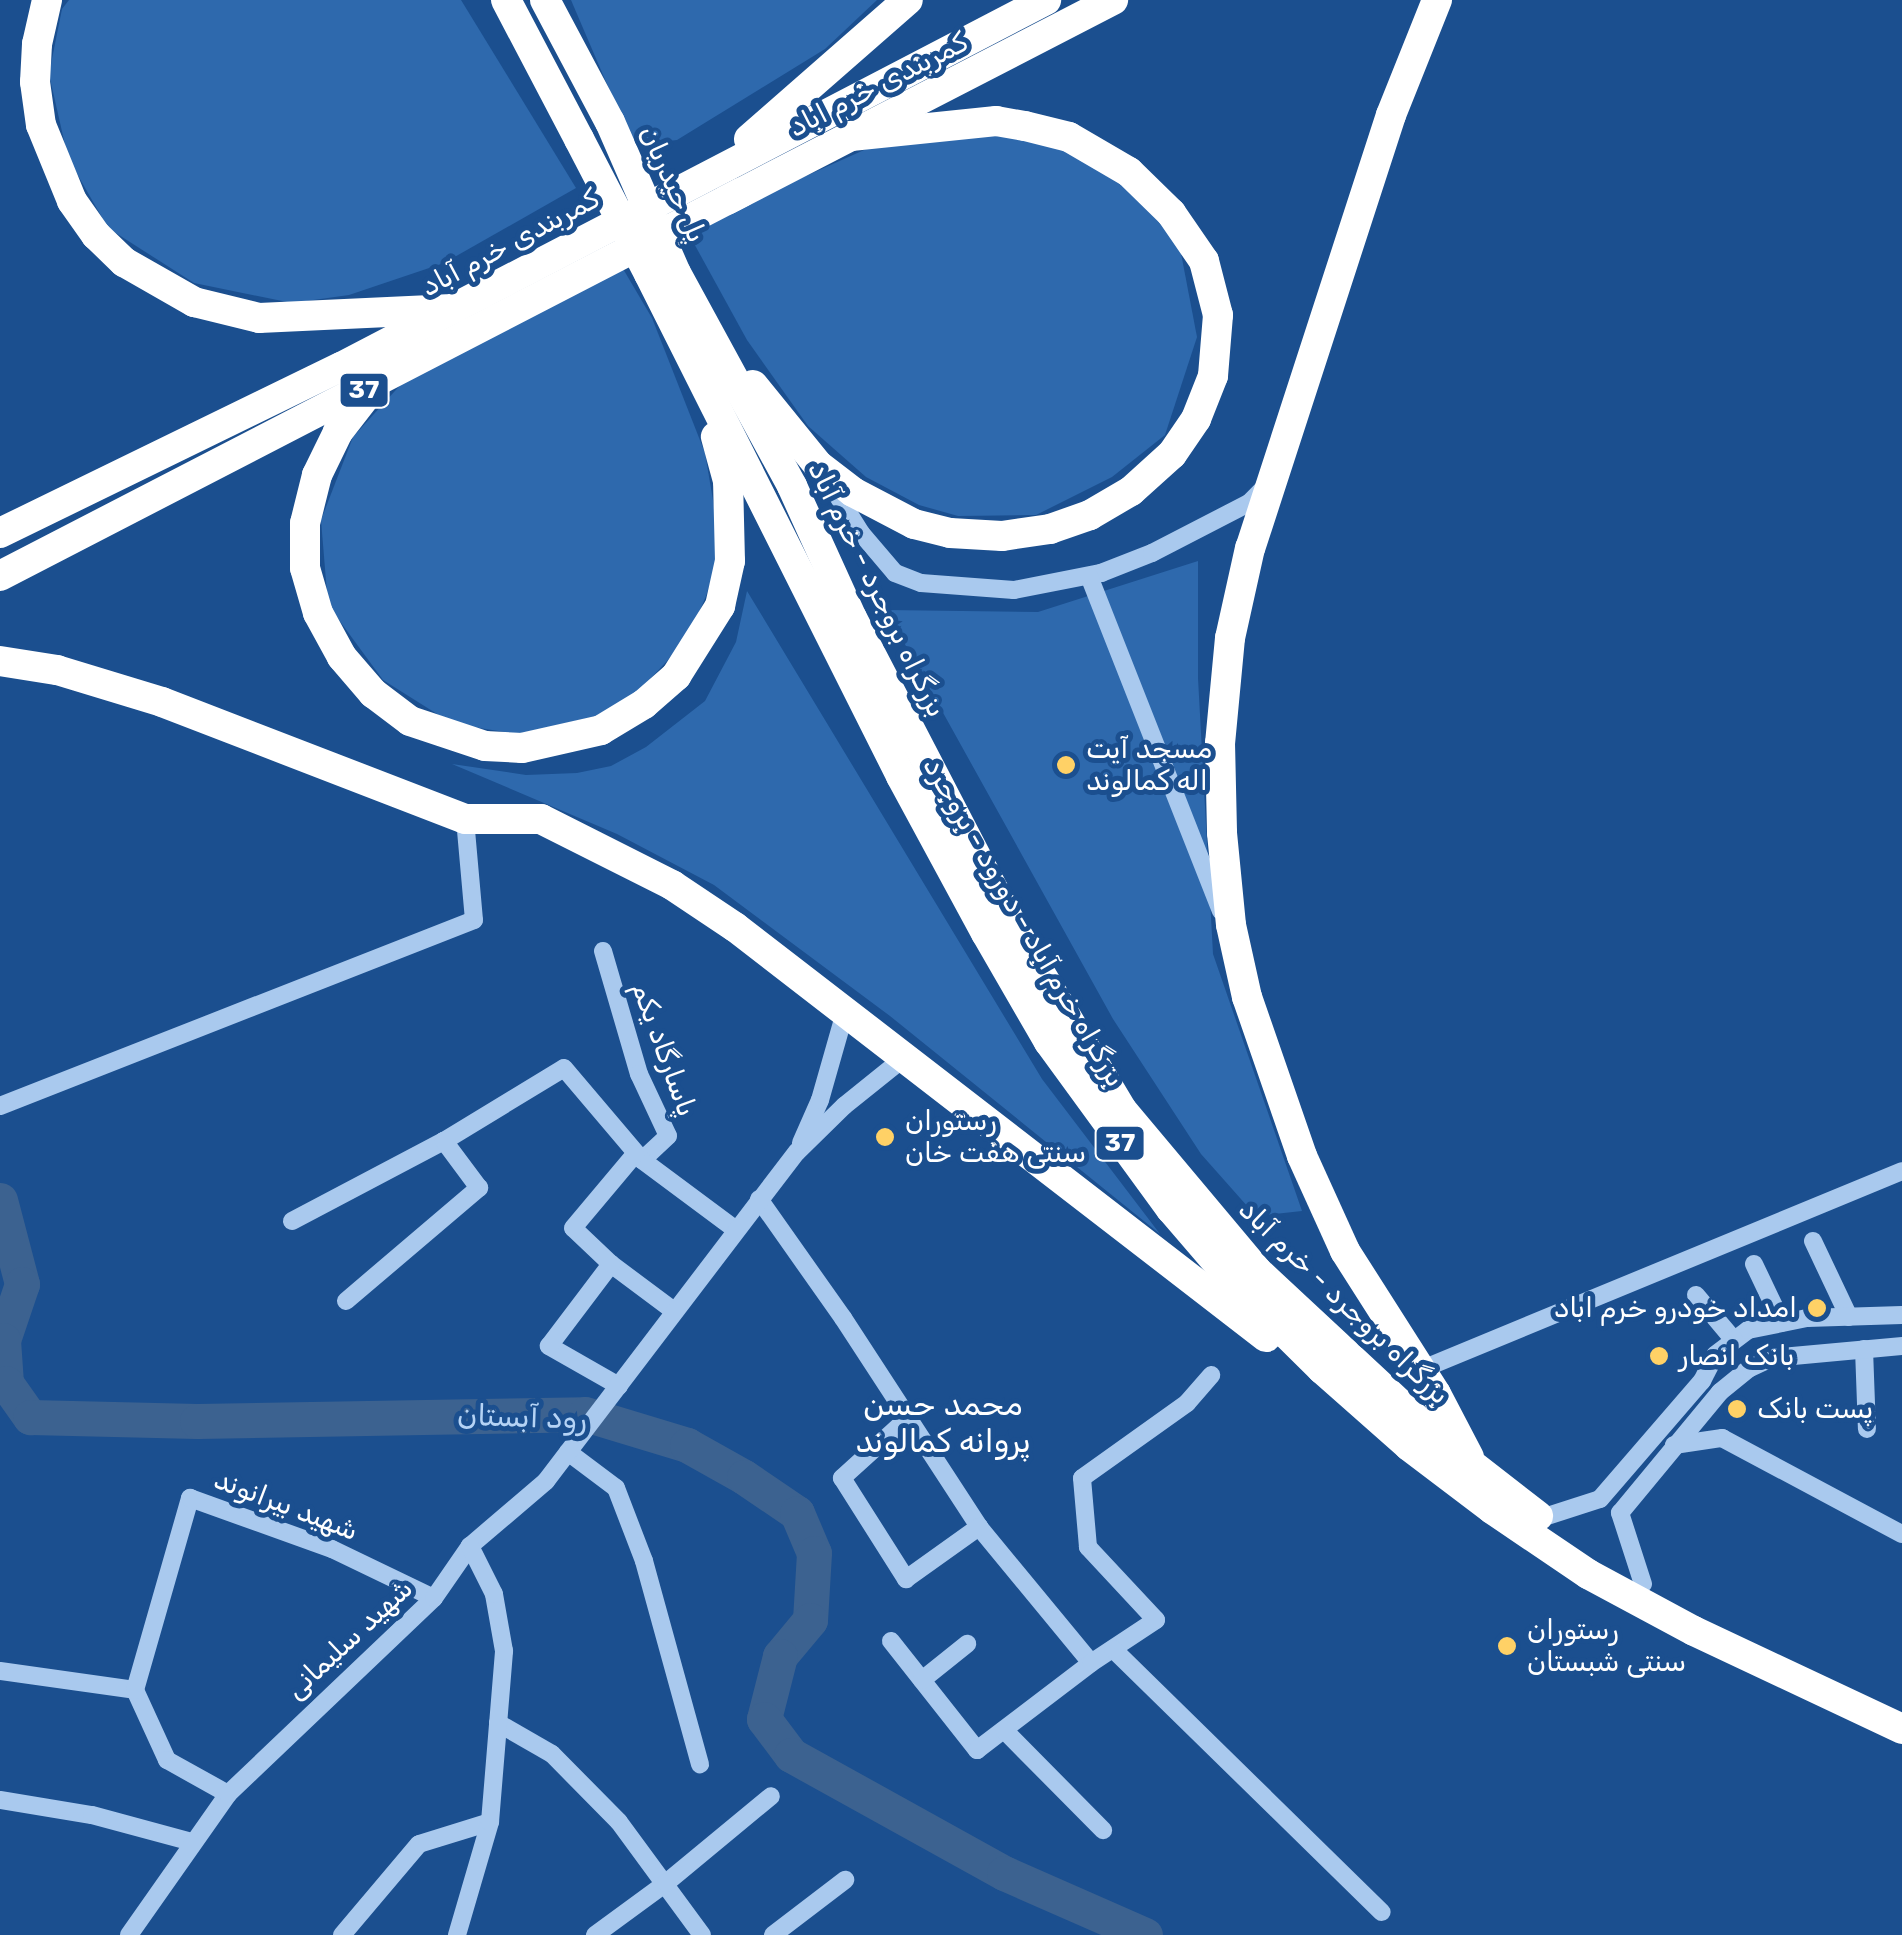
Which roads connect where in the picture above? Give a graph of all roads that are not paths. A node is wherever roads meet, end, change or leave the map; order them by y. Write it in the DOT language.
graph roads {
  1 [pos="47,0"];
  2 [pos="489,0"];
  3 [pos="506,0"];
  4 [pos="549,0"];
  5 [pos="908,0"];
  6 [pos="1046,0"];
  7 [pos="1113,0"];
  8 [pos="1437,0"];
  9 [pos="562,106"];
  10 [pos="709,174"];
  11 [pos="726,200"];
  12 [pos="661,281"];
  13 [pos="691,302"];
  14 [pos="456,309"];
  15 [pos="376,384"];
  16 [pos="818,464"];
  17 [pos="1270,482"];
  18 [pos="0,533"];
  19 [pos="0,576"];
  20 [pos="1089,576"];
  21 [pos="0,662"];
  22 [pos="465,819"];
  23 [pos="1236,950"];
  24 [pos="603,952"];
  25 [pos="845,1012"];
  26 [pos="905,1058"];
  27 [pos="0,1106"];
  28 [pos="444,1141"];
  29 [pos="797,1152"];
  30 [pos="638,1157"];
  31 [pos="1902,1171"];
  32 [pos="759,1199"];
  33 [pos="292,1221"];
  34 [pos="735,1229"];
  35 [pos="1813,1241"];
  36 [pos="611,1264"];
  37 [pos="1754,1264"];
  38 [pos="1696,1295"];
  39 [pos="346,1301"];
  40 [pos="674,1312"];
  41 [pos="1902,1315"];
  42 [pos="1849,1317"];
  43 [pos="1782,1323"];
  44 [pos="1733,1339"];
  45 [pos="1902,1346"];
  46 [pos="1864,1349"];
  47 [pos="1420,1370"];
  48 [pos="1211,1375"];
  49 [pos="619,1386"];
  50 [pos="907,1419"];
  51 [pos="1867,1428"];
  52 [pos="1408,1446"];
  53 [pos="1674,1446"];
  54 [pos="569,1451"];
  55 [pos="1475,1468"];
  56 [pos="1541,1518"];
  57 [pos="979,1527"];
  58 [pos="1902,1534"];
  59 [pos="470,1546"];
  60 [pos="1643,1584"];
  61 [pos="434,1598"];
  62 [pos="891,1641"];
  63 [pos="967,1644"];
  64 [pos="1113,1649"];
  65 [pos="1091,1663"];
  66 [pos="0,1671"];
  67 [pos="922,1680"];
  68 [pos="135,1690"];
  69 [pos="1902,1709"];
  70 [pos="498,1723"];
  71 [pos="1902,1729"];
  72 [pos="1004,1730"];
  73 [pos="700,1764"];
  74 [pos="228,1794"];
  75 [pos="770,1796"];
  76 [pos="0,1800"];
  77 [pos="490,1822"];
  78 [pos="1103,1830"];
  79 [pos="192,1842"];
  80 [pos="845,1880"];
  81 [pos="666,1883"];
  82 [pos="1382,1912"];
  83 [pos="129,1935"];
  84 [pos="342,1935"];
  85 [pos="457,1935"];
  86 [pos="595,1935"];
  87 [pos="702,1935"];
  88 [pos="773,1935"];
  1 -- 14 [label="highway"];
  2 -- 9 [label="highway"];
  3 -- 9 [label="highway"];
  4 -- 12 [label="highway, پل حیدریان / 37, bridge"];
  5 -- 10 [label="highway, 37"];
  6 -- 10 [label="highway, کمربندی خرم آباد"];
  7 -- 11 [label="highway, کمربندی خرم اباد"];
  8 -- 17 [label="highway"];
  9 -- 12 [label="highway, 37, bridge"];
  10 -- 14 [label="highway, کمربندی خرم آباد / 37"];
  11 -- 15 [label="highway, 37"];
  11 -- 16 [label="highway, 37"];
  12 -- 13 [label="highway, بزرگراه بروجرد - خرم آباد / 37"];
  12 -- 15 [label="highway"];
  12 -- 52 [label="highway, بزرگراه خرم آباد - دورود - بروجرد / 37"];
  13 -- 16 [label="highway, 37"];
  13 -- 55 [label="highway, بزرگراه بروجرد - خرم آباد / 37"];
  14 -- 18 [label="highway, کمربندی خرم آباد / 37"];
  15 -- 19 [label="highway, 37"];
  16 -- 20 [label="street"];
  17 -- 20 [label="street"];
  17 -- 23 [label="highway"];
  20 -- 23 [label="street"];
  21 -- 22 [label="highway, 37"];
  22 -- 25 [label="highway, 37"];
  22 -- 27 [label="street"];
  23 -- 47 [label="highway"];
  24 -- 30 [label="street, پاسارگاد یکم"];
  25 -- 26 [label="highway, 37"];
  25 -- 29 [label="street, شهید سلیمانی"];
  26 -- 29 [label="street, شهید سلیمانی"];
  26 -- 52 [label="highway, 37"];
  28 -- 30 [label="street"];
  28 -- 33 [label="street"];
  28 -- 39 [label="street"];
  29 -- 32 [label="street, شهید سلیمانی"];
  30 -- 34 [label="street"];
  30 -- 36 [label="street"];
  31 -- 47 [label="street"];
  32 -- 34 [label="street, شهید سلیمانی"];
  32 -- 50 [label="street"];
  34 -- 40 [label="street, شهید سلیمانی"];
  35 -- 42 [label="street"];
  36 -- 40 [label="street"];
  36 -- 49 [label="street"];
  37 -- 43 [label="street"];
  38 -- 44 [label="street"];
  40 -- 49 [label="street, شهید سلیمانی"];
  41 -- 42 [label="street"];
  42 -- 43 [label="street"];
  43 -- 44 [label="street"];
  44 -- 56 [label="street"];
  45 -- 46 [label="street"];
  46 -- 51 [label="street"];
  46 -- 53 [label="street"];
  47 -- 55 [label="highway"];
  48 -- 64 [label="street"];
  49 -- 54 [label="street, شهید سلیمانی"];
  50 -- 57 [label="street"];
  50 -- 57 [label="street"];
  52 -- 71 [label="highway, بزرگراه خرم آباد - دورود - بروجرد / 37"];
  53 -- 58 [label="street"];
  53 -- 60 [label="street"];
  54 -- 59 [label="street, شهید سلیمانی"];
  54 -- 73 [label="street"];
  55 -- 56 [label="highway, بزرگراه بروجرد - خرم آباد / 37"];
  56 -- 60 [label="highway, بزرگراه بروجرد - خرم آباد / 37"];
  57 -- 65 [label="street"];
  59 -- 61 [label="street, شهید سلیمانی"];
  59 -- 70 [label="street"];
  60 -- 69 [label="highway, بزرگراه بروجرد - خرم آباد / 37"];
  61 -- 68 [label="street, شهید بیرانوند"];
  61 -- 74 [label="street, شهید سلیمانی"];
  62 -- 67 [label="street"];
  63 -- 67 [label="street"];
  64 -- 65 [label="street"];
  64 -- 82 [label="street"];
  65 -- 72 [label="street"];
  66 -- 68 [label="street"];
  67 -- 72 [label="street"];
  68 -- 74 [label="street"];
  70 -- 77 [label="street"];
  70 -- 81 [label="street"];
  72 -- 78 [label="street"];
  74 -- 79 [label="street, شهید سلیمانی"];
  75 -- 81 [label="street"];
  76 -- 79 [label="street"];
  77 -- 84 [label="street"];
  77 -- 85 [label="street"];
  79 -- 83 [label="street, شهید سلیمانی"];
  80 -- 88 [label="street"];
  81 -- 86 [label="street"];
  81 -- 87 [label="street"];
}
